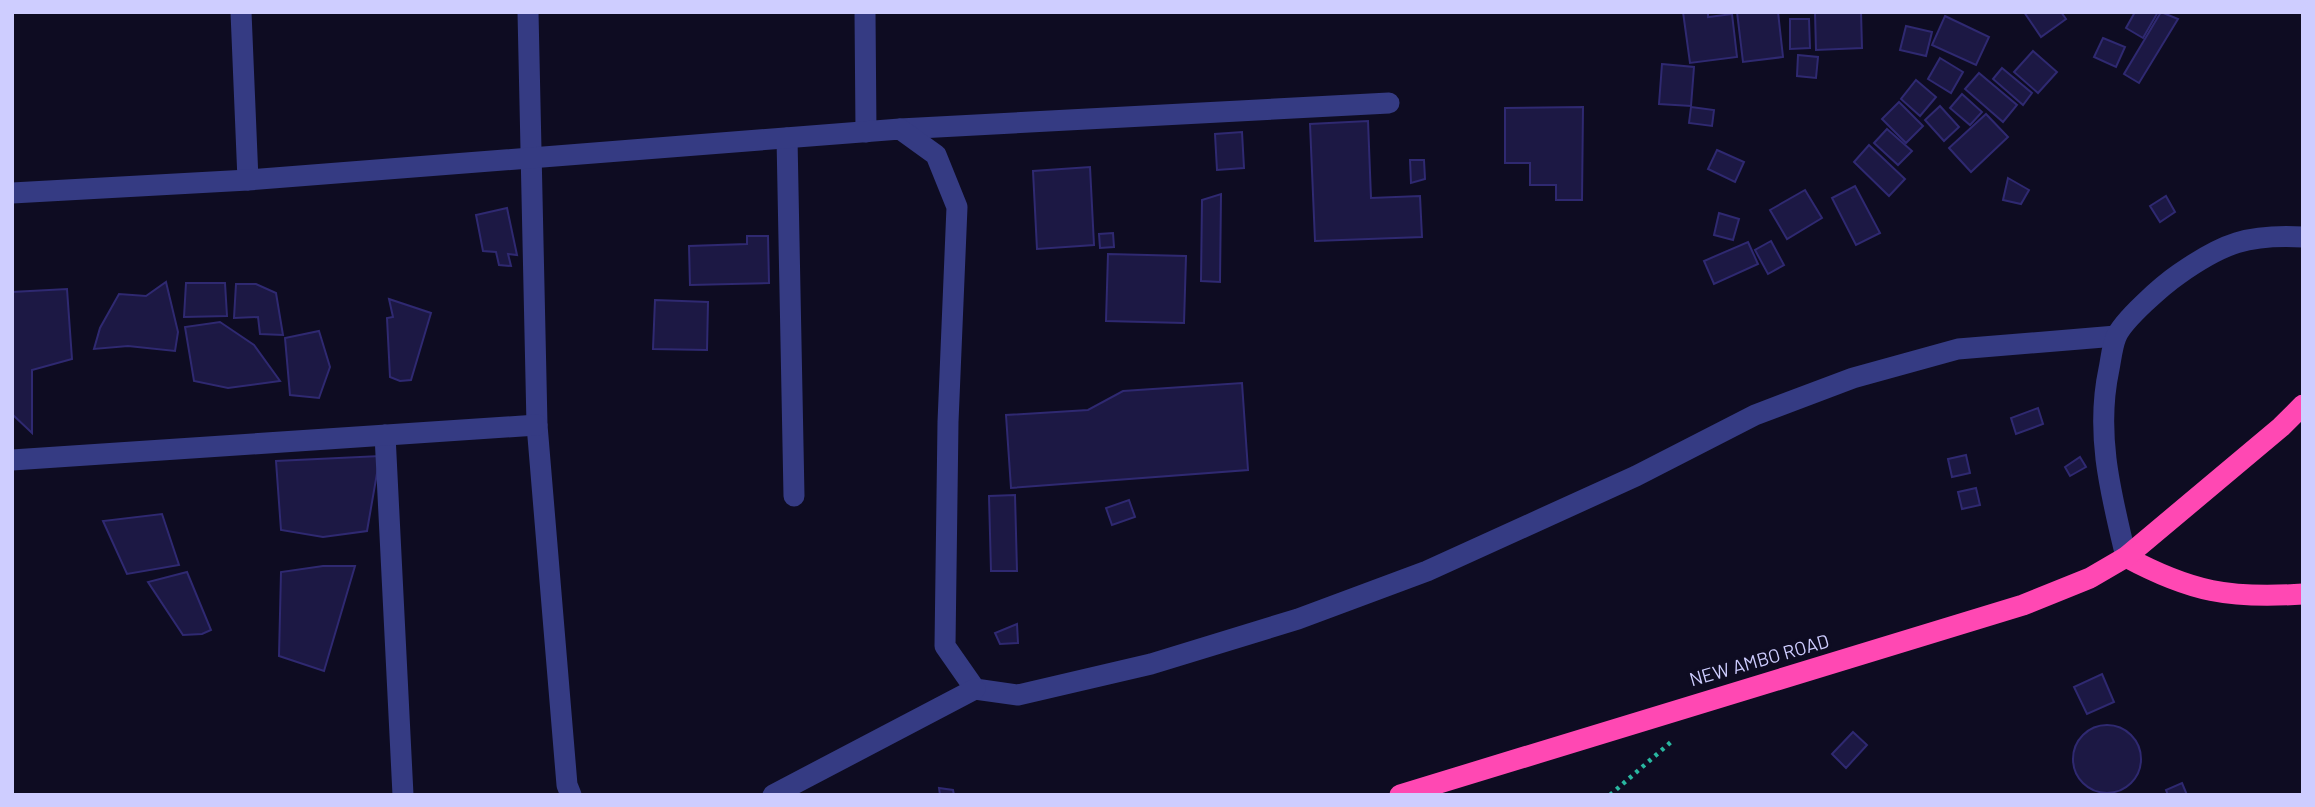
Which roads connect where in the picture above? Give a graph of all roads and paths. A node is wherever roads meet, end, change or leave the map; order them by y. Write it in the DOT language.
graph roads {
  1 [pos="241,12"];
  2 [pos="528,12"];
  3 [pos="864,12"];
  4 [pos="1389,103"];
  5 [pos="900,129"];
  6 [pos="866,132"];
  7 [pos="788,138"];
  8 [pos="530,159"];
  9 [pos="248,180"];
  10 [pos="12,193"];
  11 [pos="2303,237"];
  12 [pos="2116,336"];
  13 [pos="2303,405"];
  14 [pos="537,425"];
  15 [pos="384,435"];
  16 [pos="12,460"];
  17 [pos="794,496"];
  18 [pos="2126,557"];
  19 [pos="2303,594"];
  20 [pos="975,689"];
  21 [pos="1672,741"];
  22 [pos="403,795"];
  23 [pos="571,795"];
  24 [pos="773,795"];
  25 [pos="1400,795"];
  26 [pos="1610,795"];
  1 -- 9 [label="street"];
  2 -- 8 [label="street"];
  3 -- 6 [label="street"];
  4 -- 5 [label="street"];
  5 -- 6 [label="street"];
  5 -- 20 [label="street"];
  6 -- 7 [label="street"];
  7 -- 8 [label="street"];
  7 -- 17 [label="street"];
  8 -- 9 [label="street"];
  8 -- 14 [label="street"];
  9 -- 10 [label="street"];
  11 -- 12 [label="street"];
  12 -- 18 [label="street"];
  12 -- 20 [label="street"];
  13 -- 18 [label="highway, NEW AMBO ROAD"];
  14 -- 15 [label="street"];
  14 -- 23 [label="street"];
  15 -- 16 [label="street"];
  15 -- 22 [label="street"];
  18 -- 19 [label="highway"];
  18 -- 25 [label="highway, NEW AMBO ROAD"];
  20 -- 24 [label="street"];
  21 -- 26 [label="path"];
}
